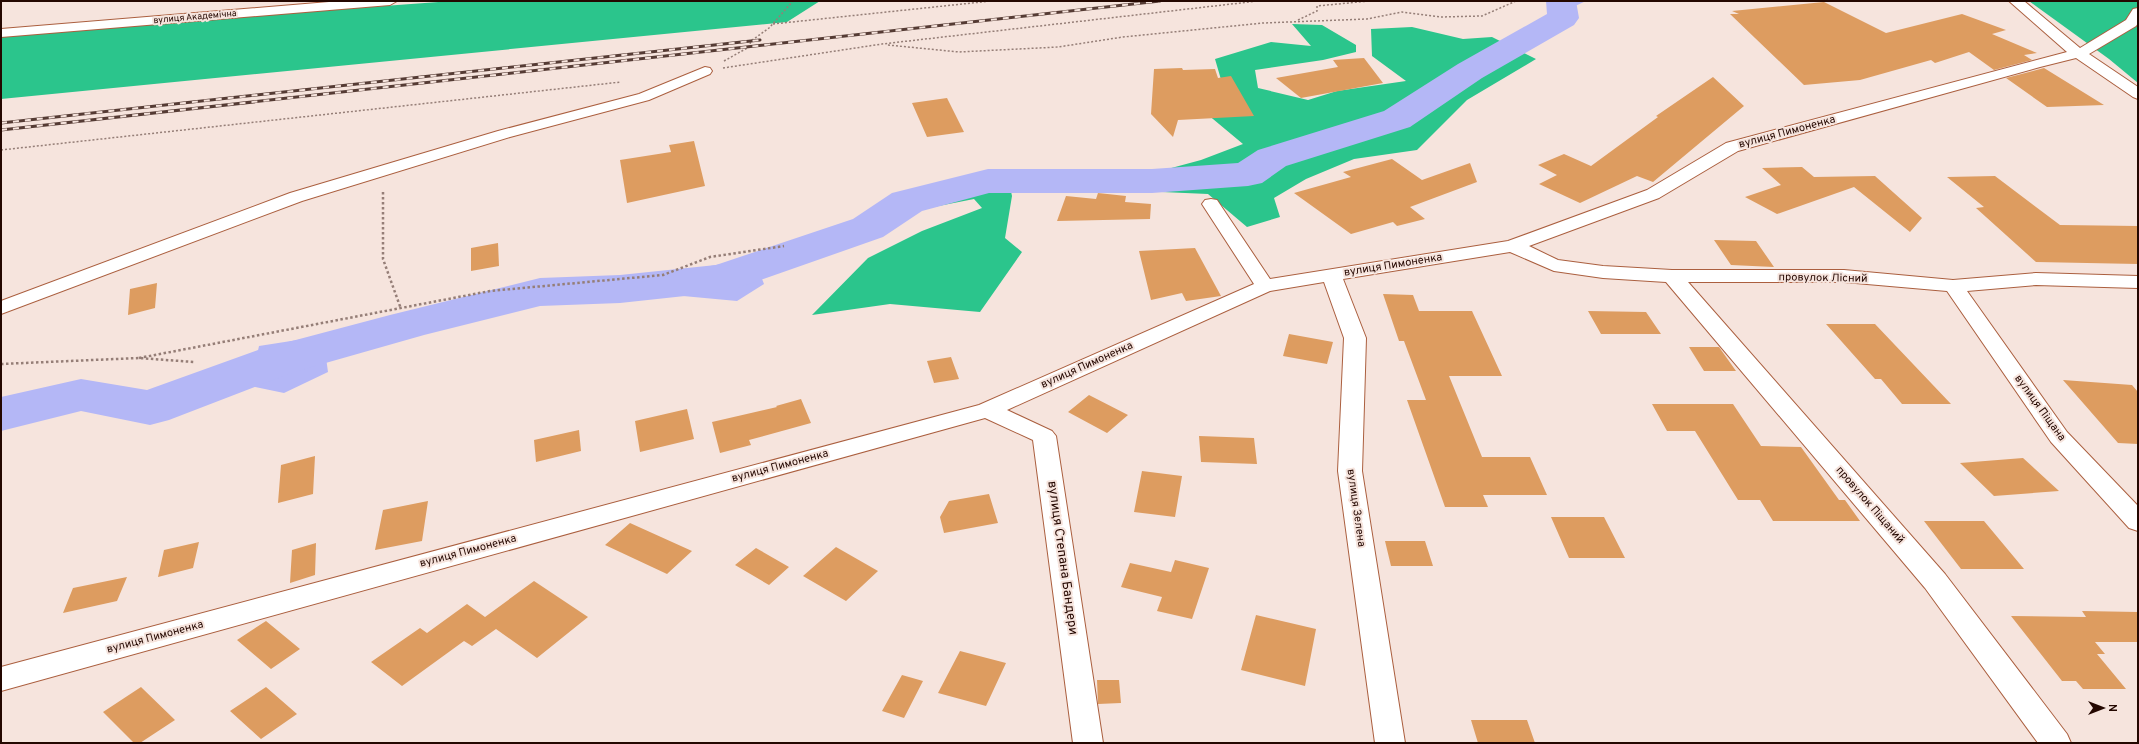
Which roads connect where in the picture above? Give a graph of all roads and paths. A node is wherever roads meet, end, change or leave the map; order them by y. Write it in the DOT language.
graph roads {
  1 [pos="390,1"];
  2 [pos="793,1"];
  3 [pos="991,1"];
  4 [pos="1258,1"];
  5 [pos="1369,1"];
  6 [pos="1516,1"];
  7 [pos="2016,1"];
  8 [pos="2138,12"];
  9 [pos="1298,20"];
  10 [pos="773,24"];
  11 [pos="1,33"];
  12 [pos="882,44"];
  13 [pos="2081,53"];
  14 [pos="706,71"];
  15 [pos="626,81"];
  16 [pos="2138,94"];
  17 [pos="1,150"];
  18 [pos="382,171"];
  19 [pos="1211,204"];
  20 [pos="784,246"];
  21 [pos="1512,246"];
  22 [pos="1331,275"];
  23 [pos="1672,276"];
  24 [pos="2138,282"];
  25 [pos="1265,286"];
  26 [pos="1953,286"];
  27 [pos="1,308"];
  28 [pos="401,309"];
  29 [pos="139,358"];
  30 [pos="194,362"];
  31 [pos="1,364"];
  32 [pos="987,410"];
  33 [pos="2138,522"];
  34 [pos="1,679"];
  35 [pos="1088,743"];
  36 [pos="1390,743"];
  37 [pos="2056,743"];
  1 -- 11 [label="street, вулиця Академічна"];
  2 -- 10 [label="path"];
  3 -- 10 [label="path"];
  4 -- 12 [label="path"];
  5 -- 9 [label="path"];
  6 -- 9 [label="path"];
  7 -- 13 [label="street"];
  8 -- 13 [label="street, вулиця Пимоненка"];
  9 -- 12 [label="path"];
  10 -- 14 [label="path"];
  12 -- 14 [label="path"];
  13 -- 16 [label="street"];
  13 -- 21 [label="street, вулиця Пимоненка"];
  14 -- 18 [label="street"];
  15 -- 17 [label="path"];
  18 -- 27 [label="street"];
  18 -- 28 [label="path"];
  19 -- 25 [label="street"];
  20 -- 28 [label="path"];
  21 -- 22 [label="street, вулиця Пимоненка"];
  21 -- 23 [label="street, провулок Лісний"];
  22 -- 25 [label="street, вулиця Пимоненка"];
  22 -- 36 [label="street, вулиця Зелена"];
  23 -- 26 [label="street, провулок Лісний"];
  23 -- 37 [label="street, провулок Піщаний"];
  24 -- 26 [label="street, провулок Лісний"];
  25 -- 32 [label="street, вулиця Пимоненка"];
  26 -- 33 [label="street, вулиця Піщана"];
  28 -- 29 [label="path"];
  29 -- 30 [label="path"];
  29 -- 31 [label="path"];
  32 -- 34 [label="street, вулиця Пимоненка"];
  32 -- 35 [label="street, вулиця Степана Бандери"];
}
